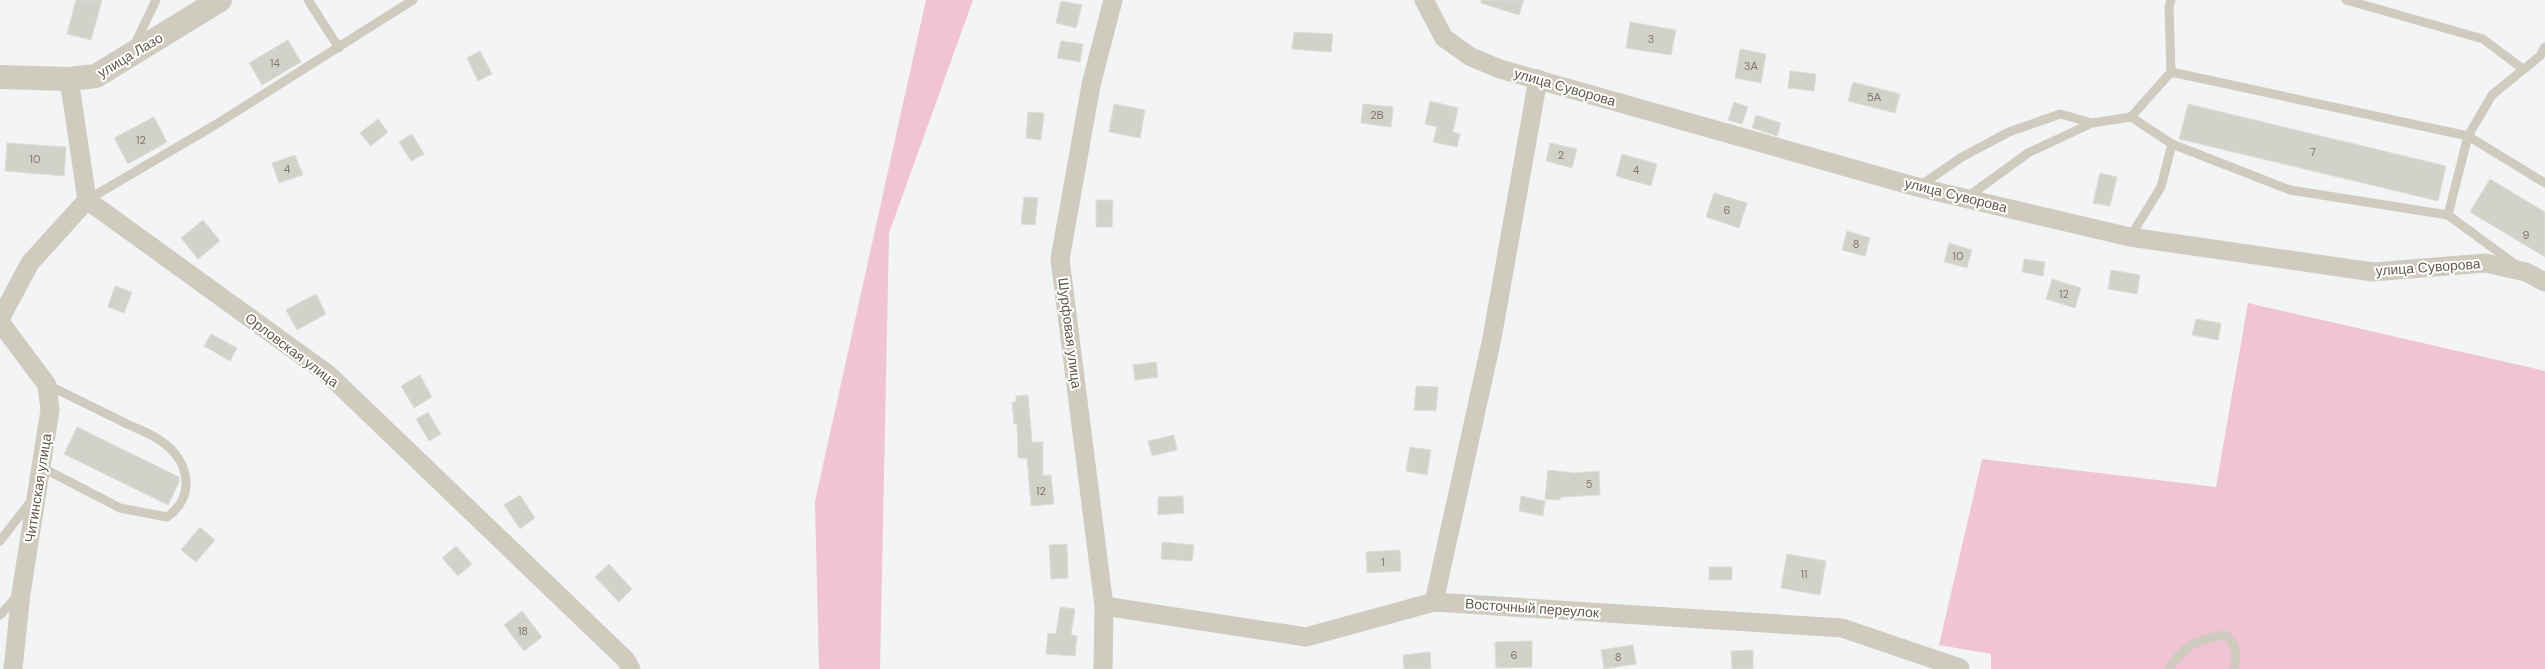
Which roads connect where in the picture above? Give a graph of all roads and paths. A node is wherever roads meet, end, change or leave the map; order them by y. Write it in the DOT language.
graph roads {
  1 [pos="156,0"];
  2 [pos="220,0"];
  3 [pos="308,0"];
  4 [pos="413,0"];
  5 [pos="1113,0"];
  6 [pos="1424,0"];
  7 [pos="2171,0"];
  8 [pos="2346,0"];
  9 [pos="339,48"];
  10 [pos="2543,54"];
  11 [pos="130,55"];
  12 [pos="2523,69"];
  13 [pos="2171,72"];
  14 [pos="0,77"];
  15 [pos="1538,79"];
  16 [pos="69,80"];
  17 [pos="2131,117"];
  18 [pos="2092,123"];
  19 [pos="2468,136"];
  20 [pos="2172,144"];
  21 [pos="2545,183"];
  22 [pos="1918,187"];
  23 [pos="1966,198"];
  24 [pos="87,200"];
  25 [pos="2448,215"];
  26 [pos="2130,237"];
  27 [pos="2526,272"];
  28 [pos="2545,282"];
  29 [pos="0,320"];
  30 [pos="48,385"];
  31 [pos="41,467"];
  32 [pos="36,495"];
  33 [pos="0,541"];
  34 [pos="20,593"];
  35 [pos="1434,602"];
  36 [pos="1104,606"];
  37 [pos="0,615"];
  38 [pos="1962,668"];
  39 [pos="13,669"];
  40 [pos="631,669"];
  41 [pos="1103,669"];
  42 [pos="2169,669"];
  43 [pos="2234,669"];
  1 -- 11 [label="lane"];
  2 -- 11 [label="street, улица Лазо"];
  3 -- 9 [label="lane"];
  4 -- 9 [label="lane"];
  5 -- 36 [label="street, Шурфовая улица"];
  6 -- 15 [label="street, улица Суворова"];
  7 -- 13 [label="lane"];
  8 -- 12 [label="lane"];
  9 -- 24 [label="lane"];
  10 -- 12 [label="lane"];
  11 -- 16 [label="street, улица Лазо"];
  12 -- 19 [label="lane"];
  13 -- 17 [label="lane"];
  13 -- 19 [label="lane"];
  14 -- 16 [label="street, улица Лазо"];
  15 -- 22 [label="street, улица Суворова"];
  15 -- 35 [label="street"];
  16 -- 24 [label="street"];
  17 -- 18 [label="lane"];
  17 -- 20 [label="lane"];
  18 -- 22 [label="lane"];
  18 -- 23 [label="lane"];
  19 -- 21 [label="lane"];
  19 -- 25 [label="lane"];
  20 -- 25 [label="lane"];
  20 -- 26 [label="lane"];
  22 -- 23 [label="street, улица Суворова"];
  23 -- 26 [label="street, улица Суворова"];
  24 -- 29 [label="street"];
  24 -- 40 [label="street, Орловская улица"];
  25 -- 27 [label="lane"];
  26 -- 27 [label="street, улица Суворова"];
  27 -- 28 [label="street, улица Суворова"];
  29 -- 30 [label="street"];
  30 -- 31 [label="street, Читинская улица"];
  30 -- 31 [label="lane"];
  31 -- 32 [label="street, Читинская улица"];
  32 -- 33 [label="lane"];
  32 -- 34 [label="street, Читинская улица"];
  34 -- 37 [label="lane"];
  34 -- 39 [label="street, Читинская улица"];
  35 -- 36 [label="street, Восточный переулок"];
  35 -- 38 [label="street, Восточный переулок"];
  36 -- 41 [label="street, Шурфовая улица"];
  42 -- 43 [label="lane"];
}
